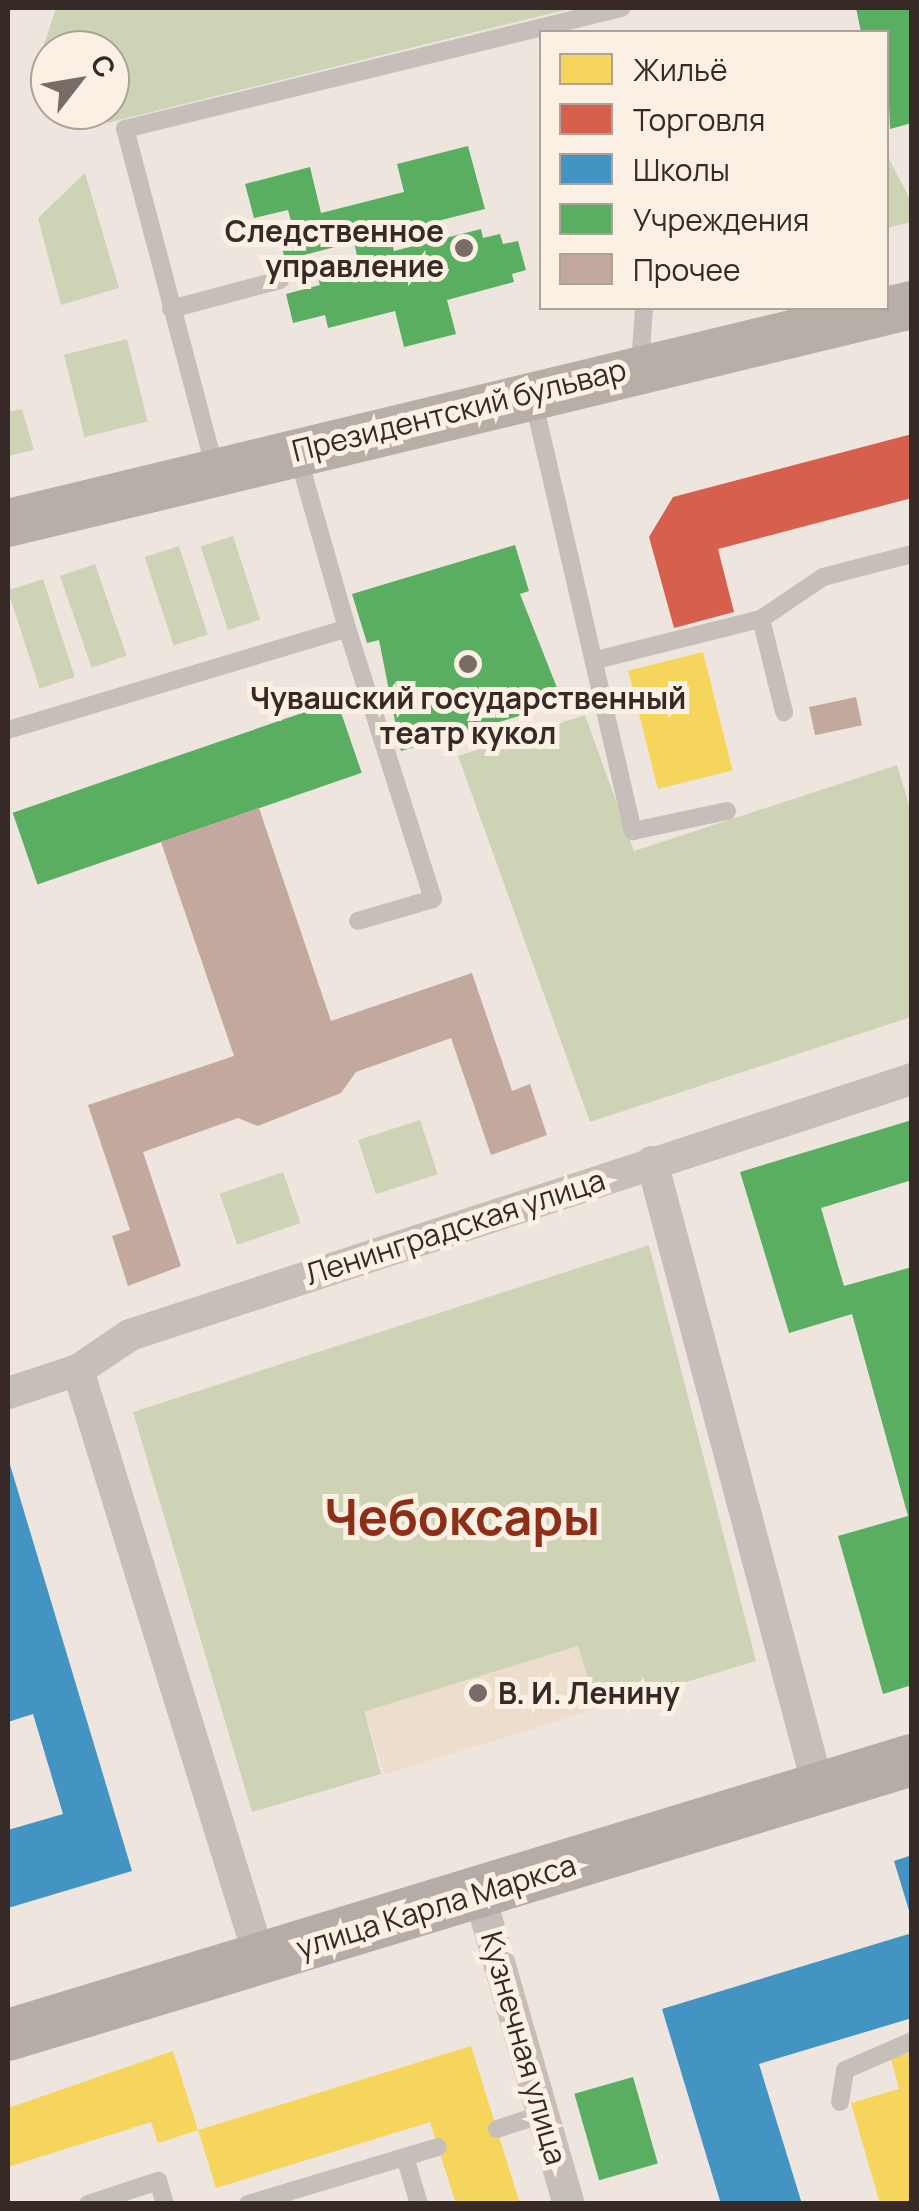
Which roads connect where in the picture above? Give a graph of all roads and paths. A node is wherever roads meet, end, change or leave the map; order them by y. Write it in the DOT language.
graph roads {
  1 [pos="622,8"];
  2 [pos="280,280"];
  3 [pos="912,306"];
  4 [pos="171,309"];
  5 [pos="644,310"];
  6 [pos="912,338"];
  7 [pos="642,382"];
  8 [pos="535,406"];
  9 [pos="304,477"];
  10 [pos="218,484"];
  11 [pos="8,522"];
  12 [pos="8,550"];
  13 [pos="912,554"];
  14 [pos="761,619"];
  15 [pos="347,628"];
  16 [pos="596,660"];
  17 [pos="784,712"];
  18 [pos="8,730"];
  19 [pos="727,811"];
  20 [pos="358,922"];
  21 [pos="912,1079"];
  22 [pos="652,1162"];
  23 [pos="78,1370"];
  24 [pos="8,1393"];
  25 [pos="853,1775"];
  26 [pos="479,1893"];
  27 [pos="251,1930"];
  28 [pos="8,2004"];
  29 [pos="8,2036"];
  30 [pos="912,2041"];
  31 [pos="840,2102"];
  32 [pos="544,2114"];
  33 [pos="497,2129"];
  34 [pos="438,2147"];
  35 [pos="405,2157"];
  36 [pos="88,2204"];
  37 [pos="164,2204"];
  38 [pos="248,2204"];
  39 [pos="419,2204"];
  40 [pos="570,2204"];
  1 -- 4 [label="lane"];
  2 -- 4 [label="lane"];
  3 -- 7 [label="main road, Президентский бульвар"];
  4 -- 10 [label="lane"];
  5 -- 7 [label="lane"];
  6 -- 7 [label="main road, Президентский бульвар"];
  7 -- 8 [label="main road, Президентский бульвар"];
  8 -- 9 [label="main road, Президентский бульвар"];
  8 -- 10 [label="main road, Президентский бульвар"];
  8 -- 16 [label="lane"];
  9 -- 10 [label="main road, Президентский бульвар"];
  9 -- 15 [label="lane"];
  10 -- 11 [label="main road, Президентский бульвар"];
  10 -- 12 [label="main road, Президентский бульвар"];
  13 -- 14 [label="lane"];
  14 -- 16 [label="lane"];
  14 -- 17 [label="lane"];
  15 -- 18 [label="lane"];
  15 -- 20 [label="lane"];
  16 -- 19 [label="lane"];
  21 -- 22 [label="street, Ленинградская улица"];
  22 -- 23 [label="street, Ленинградская улица"];
  22 -- 25 [label="street"];
  23 -- 24 [label="street, Ленинградская улица"];
  23 -- 27 [label="street"];
  25 -- 26 [label="main road, улица Карла Маркса"];
  25 -- 27 [label="main road, улица Карла Маркса"];
  26 -- 29 [label="main road, улица Карла Маркса"];
  26 -- 32 [label="street, Кузнечная улица"];
  27 -- 28 [label="main road, улица Карла Маркса"];
  30 -- 31 [label="lane"];
  32 -- 33 [label="lane"];
  32 -- 40 [label="street, Кузнечная улица"];
  34 -- 35 [label="lane"];
  35 -- 38 [label="lane"];
  35 -- 39 [label="lane"];
  36 -- 37 [label="lane"];
}
